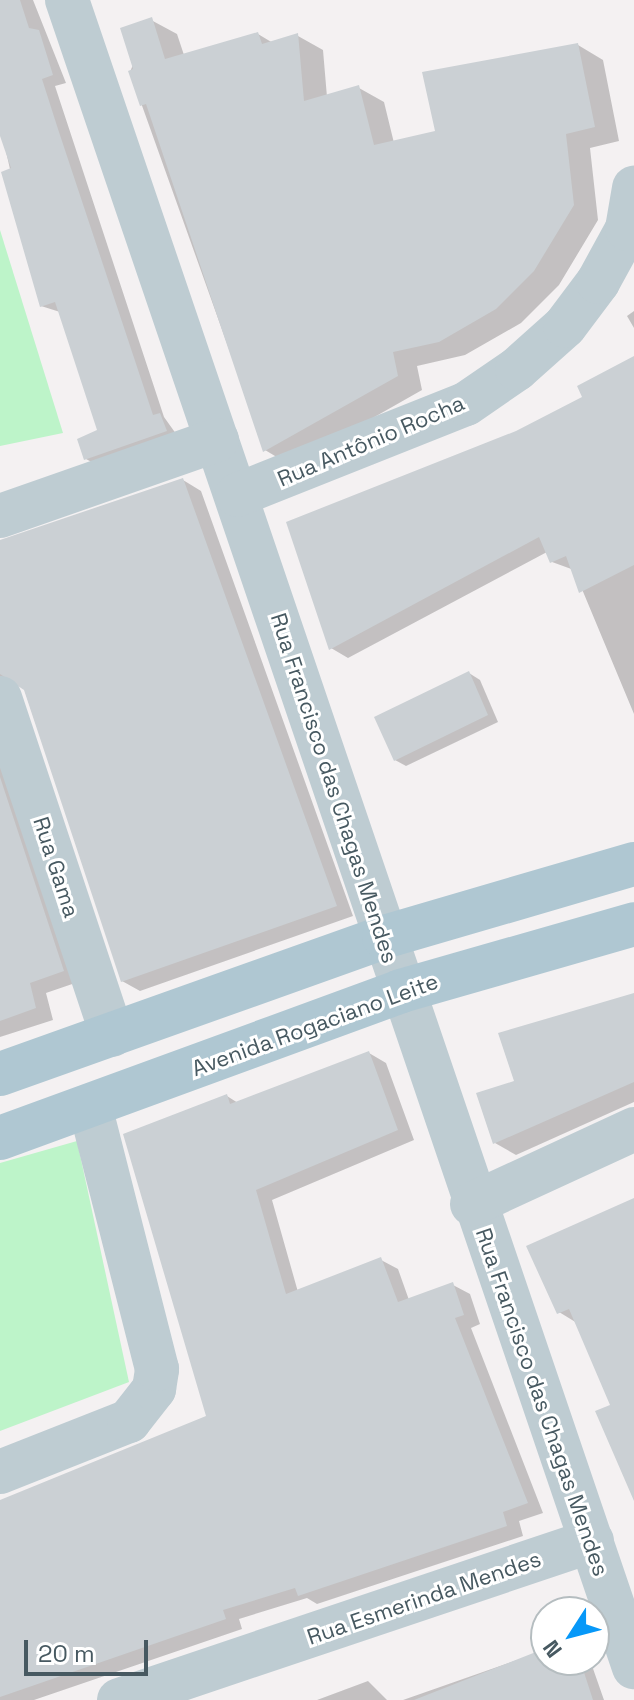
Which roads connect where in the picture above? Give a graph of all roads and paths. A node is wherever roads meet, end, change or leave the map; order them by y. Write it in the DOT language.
graph roads {
  1 [pos="67,0"];
  2 [pos="634,188"];
  3 [pos="217,440"];
  4 [pos="237,495"];
  5 [pos="0,516"];
  6 [pos="0,698"];
  7 [pos="634,864"];
  8 [pos="634,924"];
  9 [pos="384,937"];
  10 [pos="401,991"];
  11 [pos="112,1035"];
  12 [pos="0,1074"];
  13 [pos="90,1107"];
  14 [pos="634,1129"];
  15 [pos="0,1138"];
  16 [pos="472,1204"];
  17 [pos="0,1472"];
  18 [pos="592,1541"];
  19 [pos="634,1667"];
  20 [pos="119,1700"];
  1 -- 3 [label="street, Rua Francisco das Chagas Mendes"];
  2 -- 4 [label="street, Rua Antônio Rocha"];
  3 -- 4 [label="street, Rua Francisco das Chagas Mendes"];
  3 -- 5 [label="street"];
  4 -- 9 [label="street, Rua Francisco das Chagas Mendes"];
  6 -- 11 [label="street, Rua Gama"];
  7 -- 9 [label="main road"];
  8 -- 10 [label="main road, Avenida Rogaciano Leite"];
  9 -- 10 [label="street, Rua Francisco das Chagas Mendes"];
  9 -- 11 [label="main road"];
  10 -- 13 [label="main road, Avenida Rogaciano Leite"];
  10 -- 16 [label="street, Rua Francisco das Chagas Mendes"];
  11 -- 12 [label="main road"];
  13 -- 15 [label="main road, Avenida Rogaciano Leite"];
  13 -- 17 [label="street"];
  14 -- 16 [label="street"];
  16 -- 18 [label="street, Rua Francisco das Chagas Mendes"];
  18 -- 19 [label="street, Rua Francisco das Chagas Mendes"];
  18 -- 20 [label="street, Rua Esmerinda Mendes"];
}
